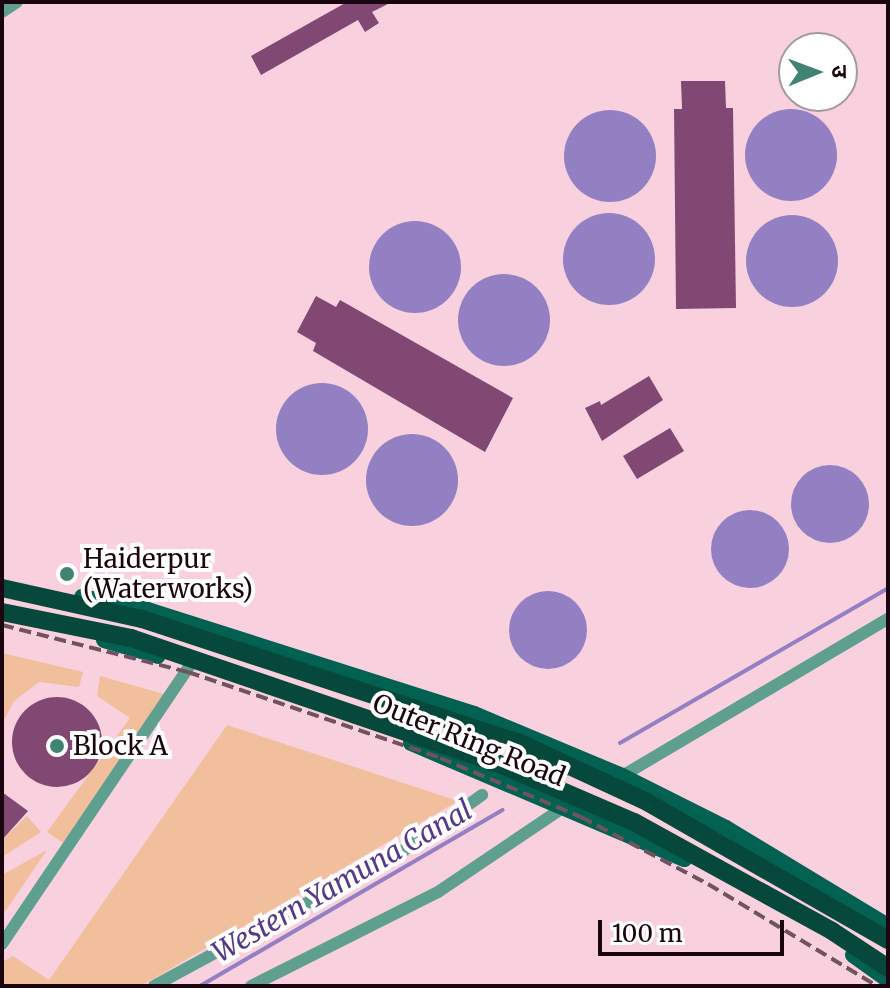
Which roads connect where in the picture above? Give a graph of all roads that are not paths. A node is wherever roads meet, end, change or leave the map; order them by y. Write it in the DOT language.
graph roads {
  1 [pos="17,2"];
  2 [pos="2,12"];
  3 [pos="2,580"];
  4 [pos="2,588"];
  5 [pos="2,615"];
  6 [pos="888,619"];
  7 [pos="190,665"];
  8 [pos="622,776"];
  9 [pos="482,795"];
  10 [pos="564,807"];
  11 [pos="888,926"];
  12 [pos="888,940"];
  13 [pos="2,944"];
  14 [pos="886,971"];
  15 [pos="154,986"];
  16 [pos="251,986"];
  1 -- 2 [label="street"];
  3 -- 8 [label="main road, Outer Ring Road"];
  4 -- 12 [label="highway, Outer Ring Road"];
  5 -- 7 [label="main road, Outer Ring Road"];
  5 -- 14 [label="highway, Outer Ring Road, bridge"];
  6 -- 8 [label="street"];
  7 -- 10 [label="main road, Outer Ring Road"];
  7 -- 13 [label="street"];
  8 -- 11 [label="main road, Outer Ring Road"];
  9 -- 15 [label="street"];
  10 -- 14 [label="main road, Outer Ring Road"];
  10 -- 16 [label="street"];
}
